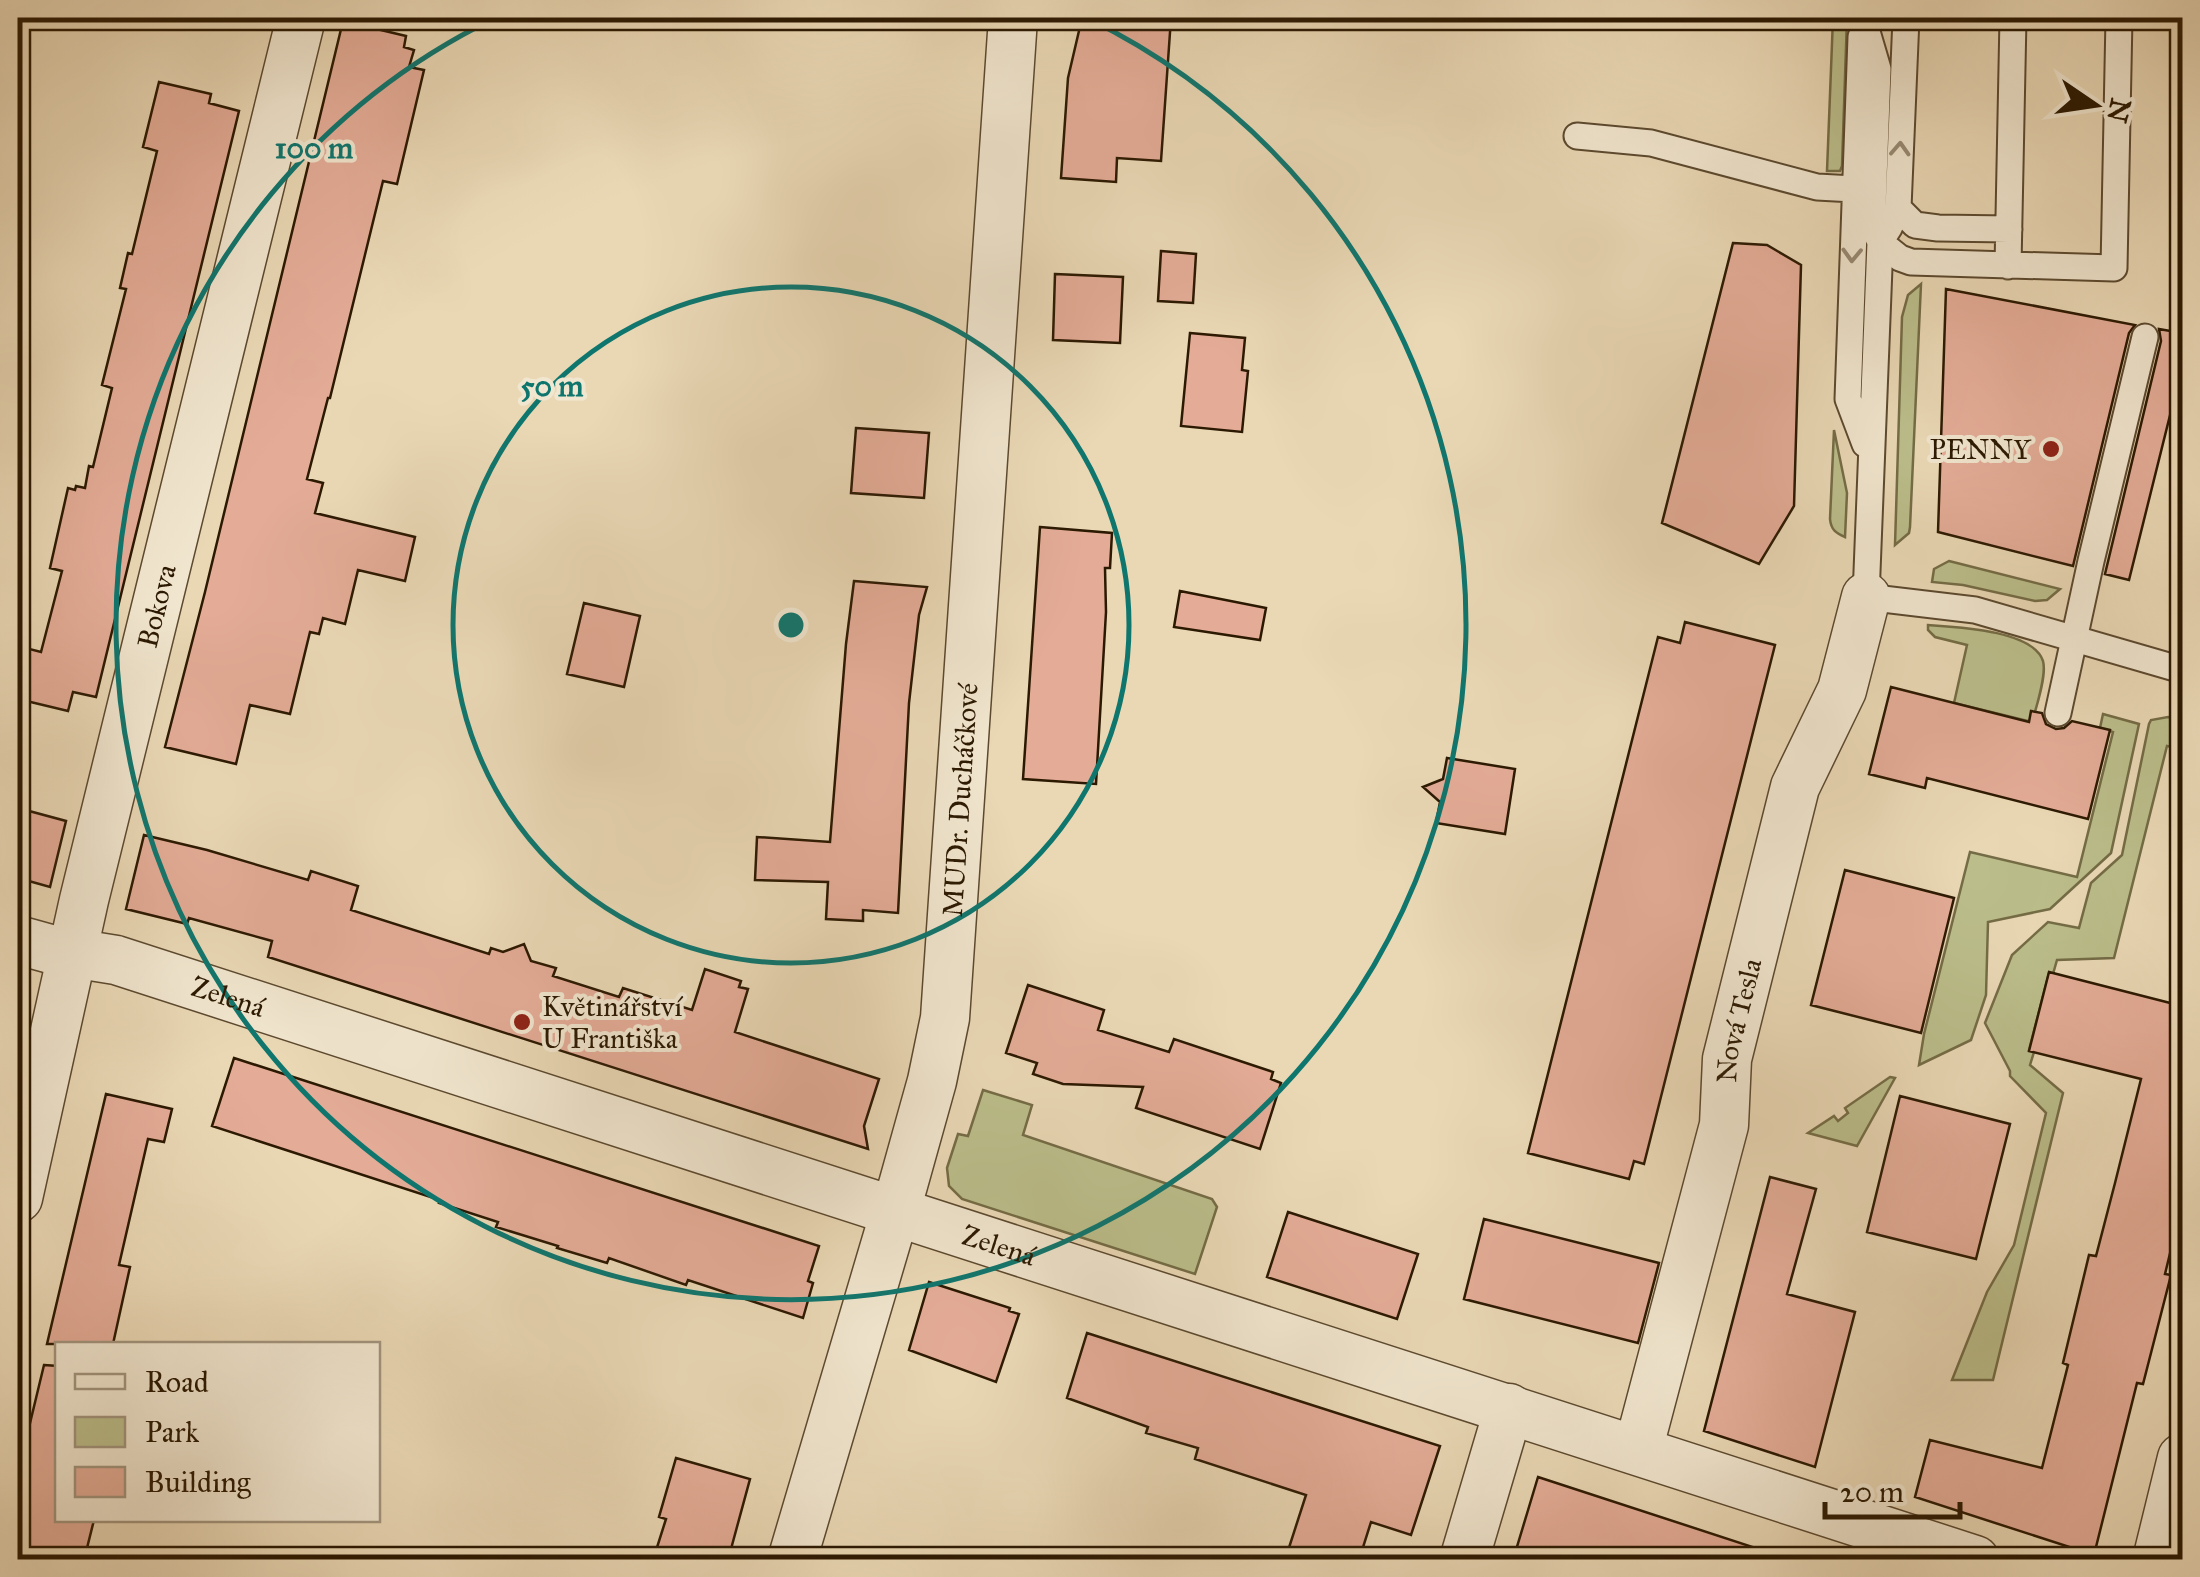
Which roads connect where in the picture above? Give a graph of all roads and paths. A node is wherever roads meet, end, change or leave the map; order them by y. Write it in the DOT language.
graph roads {
  1 [pos="301,18"];
  2 [pos="1013,18"];
  3 [pos="1862,18"];
  4 [pos="1906,18"];
  5 [pos="2014,18"];
  6 [pos="2120,18"];
  7 [pos="1577,136"];
  8 [pos="1854,188"];
  9 [pos="1898,208"];
  10 [pos="2009,229"];
  11 [pos="1880,242"];
  12 [pos="2008,266"];
  13 [pos="2146,337"];
  14 [pos="1870,455"];
  15 [pos="1866,598"];
  16 [pos="2074,640"];
  17 [pos="2182,670"];
  18 [pos="2058,713"];
  19 [pos="18,940"];
  20 [pos="74,952"];
  21 [pos="18,1198"];
  22 [pos="896,1212"];
  23 [pos="1509,1408"];
  24 [pos="1638,1450"];
  25 [pos="2182,1458"];
  26 [pos="792,1560"];
  27 [pos="1464,1560"];
  28 [pos="1975,1560"];
  29 [pos="2157,1560"];
  1 -- 20 [label="street, Bokova"];
  2 -- 22 [label="street, MUDr. Ducháčkové"];
  3 -- 8 [label="lane"];
  3 -- 11 [label="lane"];
  9 -- 4 [label="lane, one-way"];
  5 -- 10 [label="lane"];
  6 -- 12 [label="lane"];
  7 -- 8 [label="lane"];
  8 -- 14 [label="lane, one-way"];
  9 -- 10 [label="lane"];
  9 -- 11 [label="lane"];
  10 -- 12 [label="lane"];
  11 -- 12 [label="lane"];
  11 -- 14 [label="lane"];
  13 -- 16 [label="lane"];
  14 -- 15 [label="lane"];
  15 -- 16 [label="lane"];
  15 -- 24 [label="street, Nová Tesla"];
  16 -- 17 [label="lane"];
  16 -- 18 [label="lane"];
  19 -- 20 [label="street, Zelená"];
  20 -- 21 [label="street, Bokova"];
  20 -- 22 [label="street, Zelená"];
  22 -- 23 [label="street, Zelená"];
  22 -- 26 [label="street, MUDr. Ducháčkové"];
  23 -- 24 [label="street, Zelená"];
  23 -- 27 [label="street"];
  24 -- 28 [label="street, Zelená"];
  25 -- 29 [label="street"];
}
